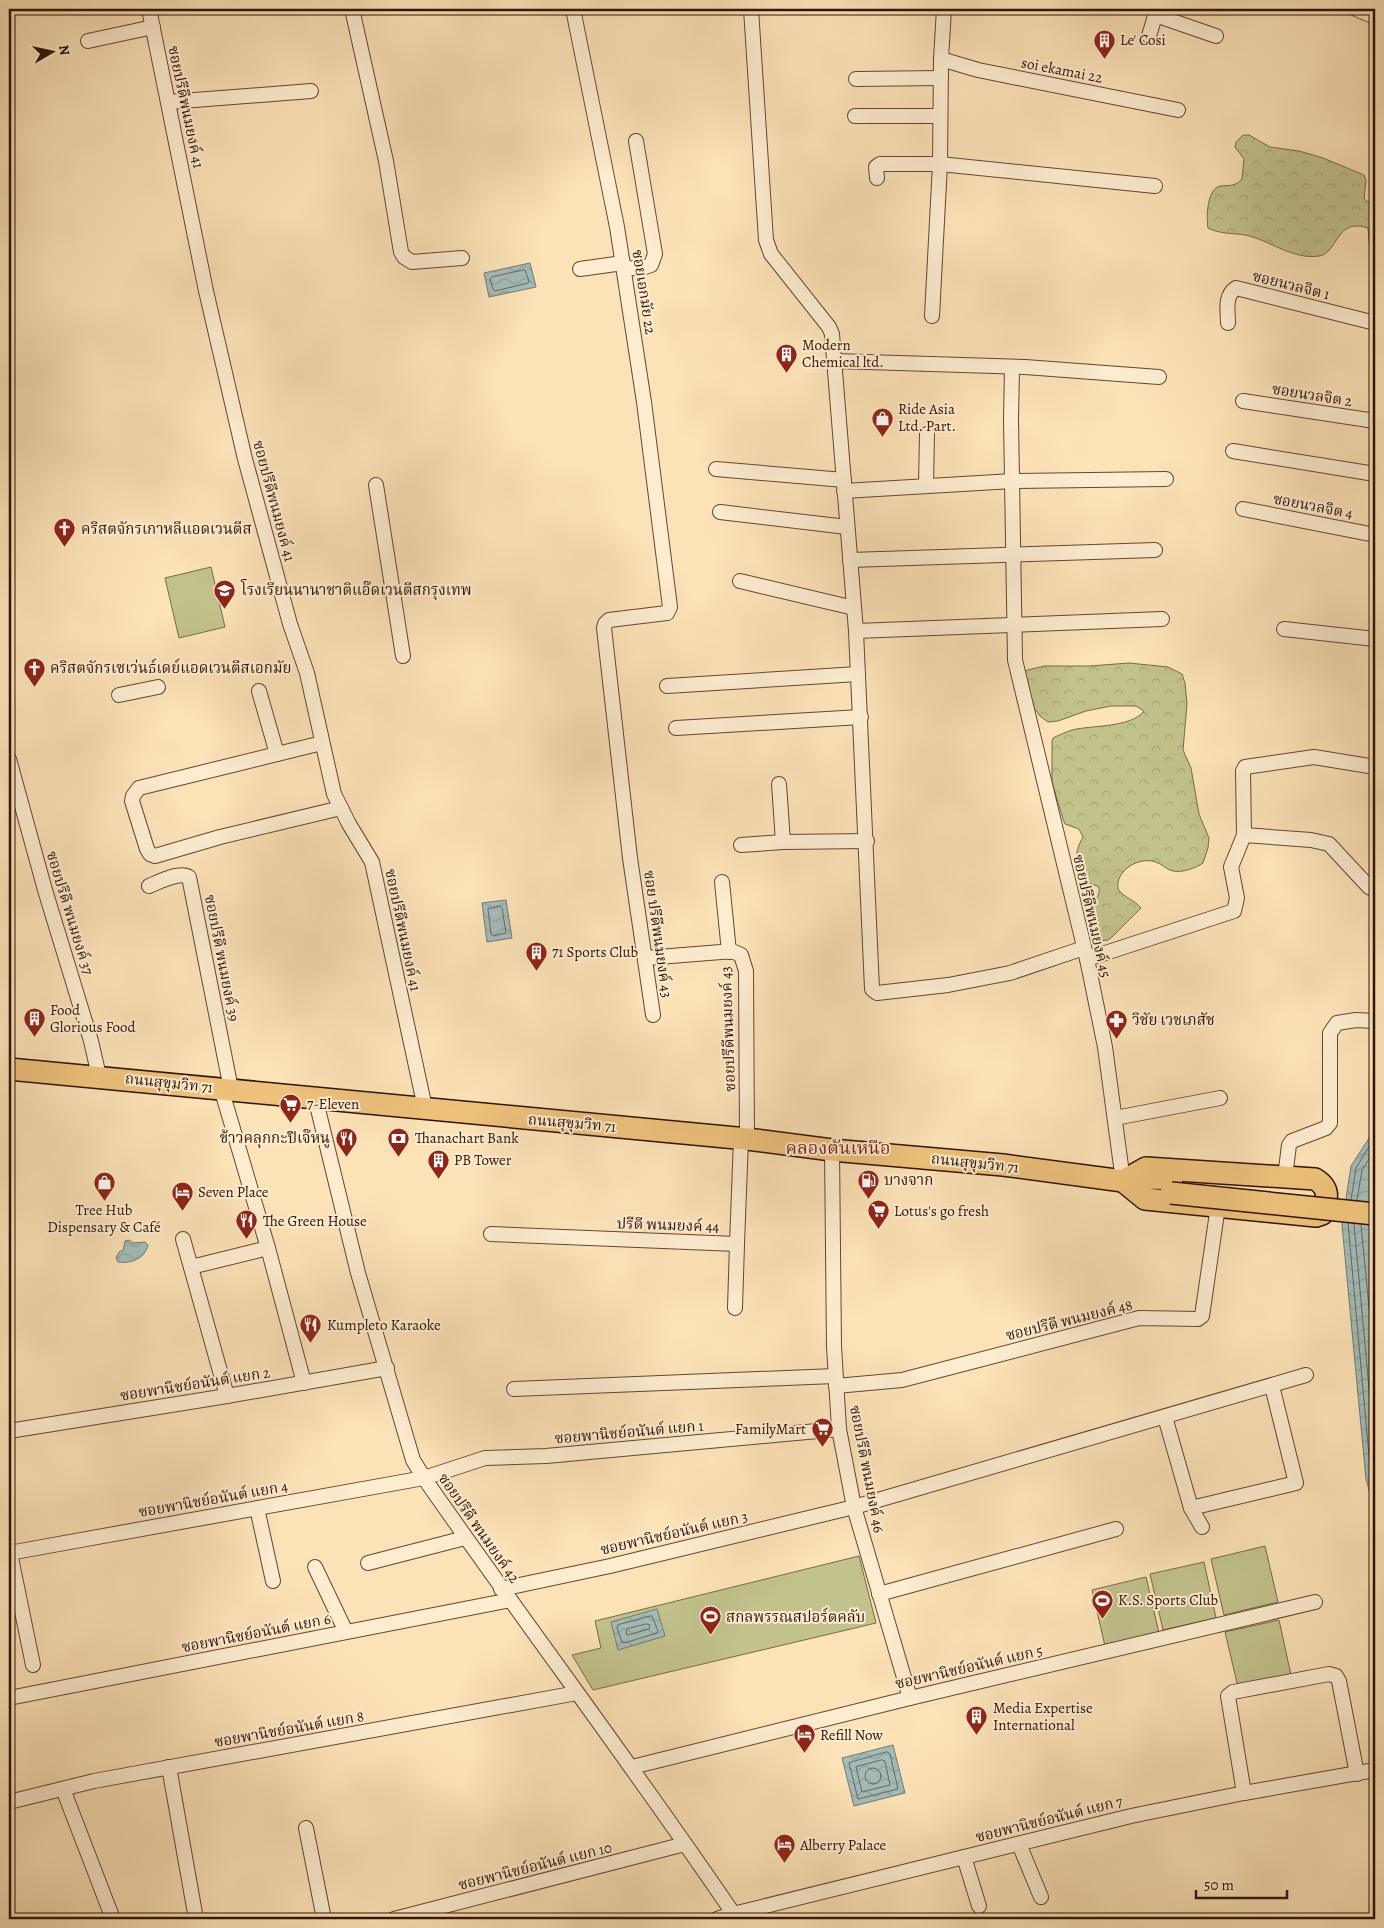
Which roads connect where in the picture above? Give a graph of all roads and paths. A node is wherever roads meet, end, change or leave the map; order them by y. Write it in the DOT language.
graph roads {
  1 [pos="149,9"];
  2 [pos="352,9"];
  3 [pos="573,9"];
  4 [pos="751,9"];
  5 [pos="944,9"];
  6 [pos="1356,9"];
  7 [pos="1156,12"];
  8 [pos="1375,17"];
  9 [pos="153,27"];
  10 [pos="1149,36"];
  11 [pos="1216,36"];
  12 [pos="88,41"];
  13 [pos="941,59"];
  14 [pos="941,78"];
  15 [pos="856,79"];
  16 [pos="311,91"];
  17 [pos="169,102"];
  18 [pos="1178,110"];
  19 [pos="855,116"];
  20 [pos="940,116"];
  21 [pos="636,141"];
  22 [pos="940,164"];
  23 [pos="877,178"];
  24 [pos="1155,186"];
  25 [pos="462,258"];
  26 [pos="623,266"];
  27 [pos="580,269"];
  28 [pos="932,316"];
  29 [pos="1228,323"];
  30 [pos="1375,323"];
  31 [pos="834,361"];
  32 [pos="1012,367"];
  33 [pos="1159,377"];
  34 [pos="1243,401"];
  35 [pos="1375,421"];
  36 [pos="927,434"];
  37 [pos="1233,451"];
  38 [pos="716,469"];
  39 [pos="1375,474"];
  40 [pos="1166,479"];
  41 [pos="1012,481"];
  42 [pos="376,485"];
  43 [pos="844,485"];
  44 [pos="926,486"];
  45 [pos="1243,509"];
  46 [pos="720,512"];
  47 [pos="847,526"];
  48 [pos="1375,535"];
  49 [pos="1155,550"];
  50 [pos="1013,556"];
  51 [pos="850,560"];
  52 [pos="740,581"];
  53 [pos="854,608"];
  54 [pos="1162,619"];
  55 [pos="1014,625"];
  56 [pos="1284,629"];
  57 [pos="856,631"];
  58 [pos="1375,639"];
  59 [pos="403,656"];
  60 [pos="858,674"];
  61 [pos="667,686"];
  62 [pos="158,687"];
  63 [pos="259,691"];
  64 [pos="119,695"];
  65 [pos="861,717"];
  66 [pos="676,728"];
  67 [pos="322,743"];
  68 [pos="277,754"];
  69 [pos="9,760"];
  70 [pos="1375,767"];
  71 [pos="779,784"];
  72 [pos="341,808"];
  73 [pos="1244,835"];
  74 [pos="866,841"];
  75 [pos="783,842"];
  76 [pos="741,845"];
  77 [pos="630,858"];
  78 [pos="722,882"];
  79 [pos="149,886"];
  80 [pos="1375,890"];
  81 [pos="729,952"];
  82 [pos="1086,953"];
  83 [pos="646,958"];
  84 [pos="653,1015"];
  85 [pos="1375,1021"];
  86 [pos="9,1069"];
  87 [pos="100,1076"];
  88 [pos="226,1089"];
  89 [pos="314,1097"];
  90 [pos="1220,1098"];
  91 [pos="425,1108"];
  92 [pos="1116,1118"];
  93 [pos="744,1139"];
  94 [pos="832,1150"];
  95 [pos="1285,1178"];
  96 [pos="1129,1182"];
  97 [pos="1172,1186"];
  98 [pos="1375,1199"];
  99 [pos="1218,1206"];
  100 [pos="1375,1214"];
  101 [pos="491,1234"];
  102 [pos="183,1239"];
  103 [pos="737,1244"];
  104 [pos="268,1248"];
  105 [pos="191,1267"];
  106 [pos="735,1308"];
  107 [pos="387,1368"];
  108 [pos="1306,1375"];
  109 [pos="835,1381"];
  110 [pos="304,1383"];
  111 [pos="1272,1386"];
  112 [pos="514,1389"];
  113 [pos="227,1396"];
  114 [pos="1165,1417"];
  115 [pos="840,1429"];
  116 [pos="9,1430"];
  117 [pos="424,1478"];
  118 [pos="854,1507"];
  119 [pos="257,1508"];
  120 [pos="1191,1508"];
  121 [pos="1202,1527"];
  122 [pos="1116,1529"];
  123 [pos="465,1538"];
  124 [pos="9,1551"];
  125 [pos="368,1563"];
  126 [pos="315,1567"];
  127 [pos="273,1581"];
  128 [pos="501,1589"];
  129 [pos="879,1594"];
  130 [pos="510,1600"];
  131 [pos="1315,1602"];
  132 [pos="346,1632"];
  133 [pos="33,1665"];
  134 [pos="577,1693"];
  135 [pos="9,1698"];
  136 [pos="910,1698"];
  137 [pos="169,1767"];
  138 [pos="632,1767"];
  139 [pos="1375,1770"];
  140 [pos="1356,1774"];
  141 [pos="63,1789"];
  142 [pos="1244,1793"];
  143 [pos="9,1802"];
  144 [pos="306,1828"];
  145 [pos="686,1844"];
  146 [pos="1019,1844"];
  147 [pos="964,1857"];
  148 [pos="1041,1897"];
  149 [pos="979,1906"];
  150 [pos="735,1916"];
  151 [pos="113,1919"];
  152 [pos="196,1919"];
  153 [pos="324,1919"];
  154 [pos="394,1919"];
  155 [pos="717,1919"];
  1 -- 9 [label="street, ซอยปรีดีพนมยงค์ 41"];
  2 -- 25 [label="street"];
  3 -- 26 [label="street, ซอยเอกมัย 22"];
  4 -- 31 [label="street"];
  5 -- 13 [label="street"];
  6 -- 8 [label="street"];
  7 -- 10 [label="street"];
  7 -- 11 [label="street"];
  9 -- 12 [label="street"];
  9 -- 17 [label="street, ซอยปรีดีพนมยงค์ 41"];
  13 -- 14 [label="street"];
  13 -- 18 [label="street, soi ekamai 22"];
  14 -- 15 [label="street"];
  14 -- 20 [label="street"];
  16 -- 17 [label="street"];
  17 -- 67 [label="street, ซอยปรีดีพนมยงค์ 41"];
  19 -- 20 [label="street"];
  20 -- 22 [label="street"];
  21 -- 26 [label="street"];
  22 -- 23 [label="street"];
  22 -- 24 [label="street"];
  22 -- 28 [label="street"];
  26 -- 27 [label="street"];
  26 -- 77 [label="street, ซอยเอกมัย 22"];
  29 -- 30 [label="street, ซอยนวลจิต 1"];
  31 -- 32 [label="street"];
  31 -- 43 [label="street"];
  32 -- 33 [label="street"];
  32 -- 41 [label="street, ซอยปรีดีพนมยงค์ 45"];
  34 -- 35 [label="street, ซอยนวลจิต 2"];
  36 -- 44 [label="street"];
  37 -- 39 [label="street"];
  38 -- 43 [label="street"];
  40 -- 41 [label="street"];
  41 -- 44 [label="street"];
  41 -- 50 [label="street, ซอยปรีดีพนมยงค์ 45"];
  42 -- 59 [label="street"];
  43 -- 44 [label="street"];
  43 -- 47 [label="street"];
  45 -- 48 [label="street, ซอยนวลจิต 4"];
  46 -- 47 [label="street"];
  47 -- 51 [label="street"];
  49 -- 50 [label="street"];
  50 -- 51 [label="street"];
  50 -- 55 [label="street, ซอยปรีดีพนมยงค์ 45"];
  51 -- 53 [label="street"];
  52 -- 53 [label="street"];
  53 -- 57 [label="street"];
  54 -- 55 [label="street"];
  55 -- 57 [label="street"];
  55 -- 82 [label="street, ซอยปรีดีพนมยงค์ 45"];
  56 -- 58 [label="street"];
  57 -- 60 [label="street"];
  60 -- 61 [label="street"];
  60 -- 65 [label="street"];
  62 -- 64 [label="street"];
  63 -- 68 [label="street"];
  65 -- 66 [label="street"];
  65 -- 74 [label="street"];
  67 -- 68 [label="street"];
  67 -- 72 [label="street, ซอยปรีดีพนมยงค์ 41"];
  68 -- 72 [label="street"];
  69 -- 87 [label="street, ซอยปรีดี พนมยงค์ 37"];
  70 -- 73 [label="street"];
  71 -- 75 [label="street"];
  72 -- 91 [label="street, ซอยปรีดีพนมยงค์ 41"];
  73 -- 80 [label="street"];
  73 -- 82 [label="street"];
  74 -- 75 [label="street"];
  74 -- 82 [label="street"];
  75 -- 76 [label="street"];
  77 -- 83 [label="street, ซอย ปรีดีพนมยงค์ 43"];
  78 -- 81 [label="street"];
  79 -- 88 [label="street, ซอยปรีดี พนมยงค์ 39"];
  81 -- 83 [label="street, ซอยปรีดีพนมยงค์ 43"];
  81 -- 93 [label="street, ซอยปรีดีพนมยงค์ 43"];
  82 -- 92 [label="street, ซอยปรีดีพนมยงค์ 45"];
  83 -- 84 [label="street, ซอย ปรีดีพนมยงค์ 43"];
  85 -- 95 [label="street"];
  86 -- 87 [label="main road, ถนนสุขุมวิท 71"];
  87 -- 88 [label="main road, ถนนสุขุมวิท 71"];
  88 -- 89 [label="main road, ถนนสุขุมวิท 71"];
  88 -- 104 [label="street"];
  89 -- 91 [label="main road, ถนนสุขุมวิท 71"];
  89 -- 107 [label="street, ซอยปรีดี พนมยงค์ 42"];
  90 -- 92 [label="street"];
  91 -- 93 [label="main road, ถนนสุขุมวิท 71"];
  92 -- 96 [label="street, ซอยปรีดีพนมยงค์ 45"];
  93 -- 94 [label="main road, ถนนสุขุมวิท 71"];
  93 -- 103 [label="street, ปรีดี พนมยงค์ 44"];
  94 -- 96 [label="main road, ถนนสุขุมวิท 71"];
  94 -- 109 [label="street, ซอยปรีดี พนมยงค์ 46"];
  95 -- 96 [label="main road"];
  95 -- 99 [label="main road"];
  96 -- 97 [label="main road, ถนนสุขุมวิท 71"];
  96 -- 99 [label="main road"];
  97 -- 98 [label="main road, ถนนสุขุมวิท 71"];
  97 -- 100 [label="main road, ถนนสุขุมวิท 71, bridge"];
  99 -- 109 [label="street, ซอยปรีดี พนมยงค์ 48"];
  101 -- 103 [label="street, ปรีดี พนมยงค์ 44"];
  102 -- 105 [label="street"];
  103 -- 106 [label="street"];
  104 -- 105 [label="street"];
  104 -- 110 [label="street"];
  105 -- 113 [label="street"];
  107 -- 110 [label="street, ซอยพานิชย์อนันต์ แยก 2"];
  107 -- 117 [label="street, ซอยปรีดี พนมยงค์ 42"];
  108 -- 111 [label="street, ซอยพานิชย์อนันต์ แยก 3"];
  109 -- 112 [label="street"];
  109 -- 115 [label="street, ซอยปรีดี พนมยงค์ 46"];
  110 -- 113 [label="street, ซอยพานิชย์อนันต์ แยก 2"];
  111 -- 114 [label="street, ซอยพานิชย์อนันต์ แยก 3"];
  111 -- 120 [label="street"];
  113 -- 116 [label="street, ซอยพานิชย์อนันต์ แยก 2"];
  114 -- 118 [label="street, ซอยพานิชย์อนันต์ แยก 3"];
  114 -- 120 [label="street"];
  115 -- 117 [label="street, ซอยพานิชย์อนันต์ แยก 1"];
  115 -- 118 [label="street, ซอยปรีดี พนมยงค์ 46"];
  117 -- 119 [label="street, ซอยพานิชย์อนันต์ แยก 4"];
  117 -- 123 [label="street, ซอยปรีดี พนมยงค์ 42"];
  118 -- 128 [label="street, ซอยพานิชย์อนันต์ แยก 3"];
  118 -- 129 [label="street, ซอยปรีดี พนมยงค์ 46"];
  119 -- 124 [label="street, ซอยพานิชย์อนันต์ แยก 4"];
  119 -- 127 [label="street"];
  120 -- 121 [label="street"];
  122 -- 129 [label="street"];
  123 -- 125 [label="street"];
  123 -- 128 [label="street, ซอยปรีดี พนมยงค์ 42"];
  124 -- 133 [label="street"];
  126 -- 132 [label="street"];
  128 -- 130 [label="street, ซอยปรีดี พนมยงค์ 42"];
  129 -- 136 [label="street, ซอยปรีดี พนมยงค์ 46"];
  130 -- 132 [label="street, ซอยพานิชย์อนันต์ แยก 6"];
  130 -- 134 [label="street, ซอยปรีดี พนมยงค์ 42"];
  131 -- 136 [label="street, ซอยพานิชย์อนันต์ แยก 5"];
  132 -- 135 [label="street, ซอยพานิชย์อนันต์ แยก 6"];
  134 -- 137 [label="street, ซอยพานิชย์อนันต์ แยก 8"];
  134 -- 138 [label="street, ซอยปรีดี พนมยงค์ 42"];
  136 -- 138 [label="street, ซอยพานิชย์อนันต์ แยก 5"];
  137 -- 141 [label="street, ซอยพานิชย์อนันต์ แยก 8"];
  137 -- 152 [label="street"];
  138 -- 145 [label="street, ซอยปรีดี พนมยงค์ 42"];
  139 -- 140 [label="street, ซอยพานิชย์อนันต์ แยก 7"];
  140 -- 142 [label="street, ซอยพานิชย์อนันต์ แยก 7"];
  140 -- 142 [label="street"];
  141 -- 143 [label="street, ซอยพานิชย์อนันต์ แยก 8"];
  141 -- 151 [label="street"];
  142 -- 146 [label="street, ซอยพานิชย์อนันต์ แยก 7"];
  144 -- 153 [label="street"];
  145 -- 150 [label="street, ซอยปรีดี พนมยงค์ 42"];
  145 -- 154 [label="street, ซอยพานิชย์อนันต์ แยก 10"];
  146 -- 147 [label="street, ซอยพานิชย์อนันต์ แยก 7"];
  146 -- 148 [label="street"];
  147 -- 149 [label="street"];
  147 -- 150 [label="street, ซอยพานิชย์อนันต์ แยก 7"];
  150 -- 155 [label="street, ซอยพานิชย์อนันต์ แยก 7"];
}
